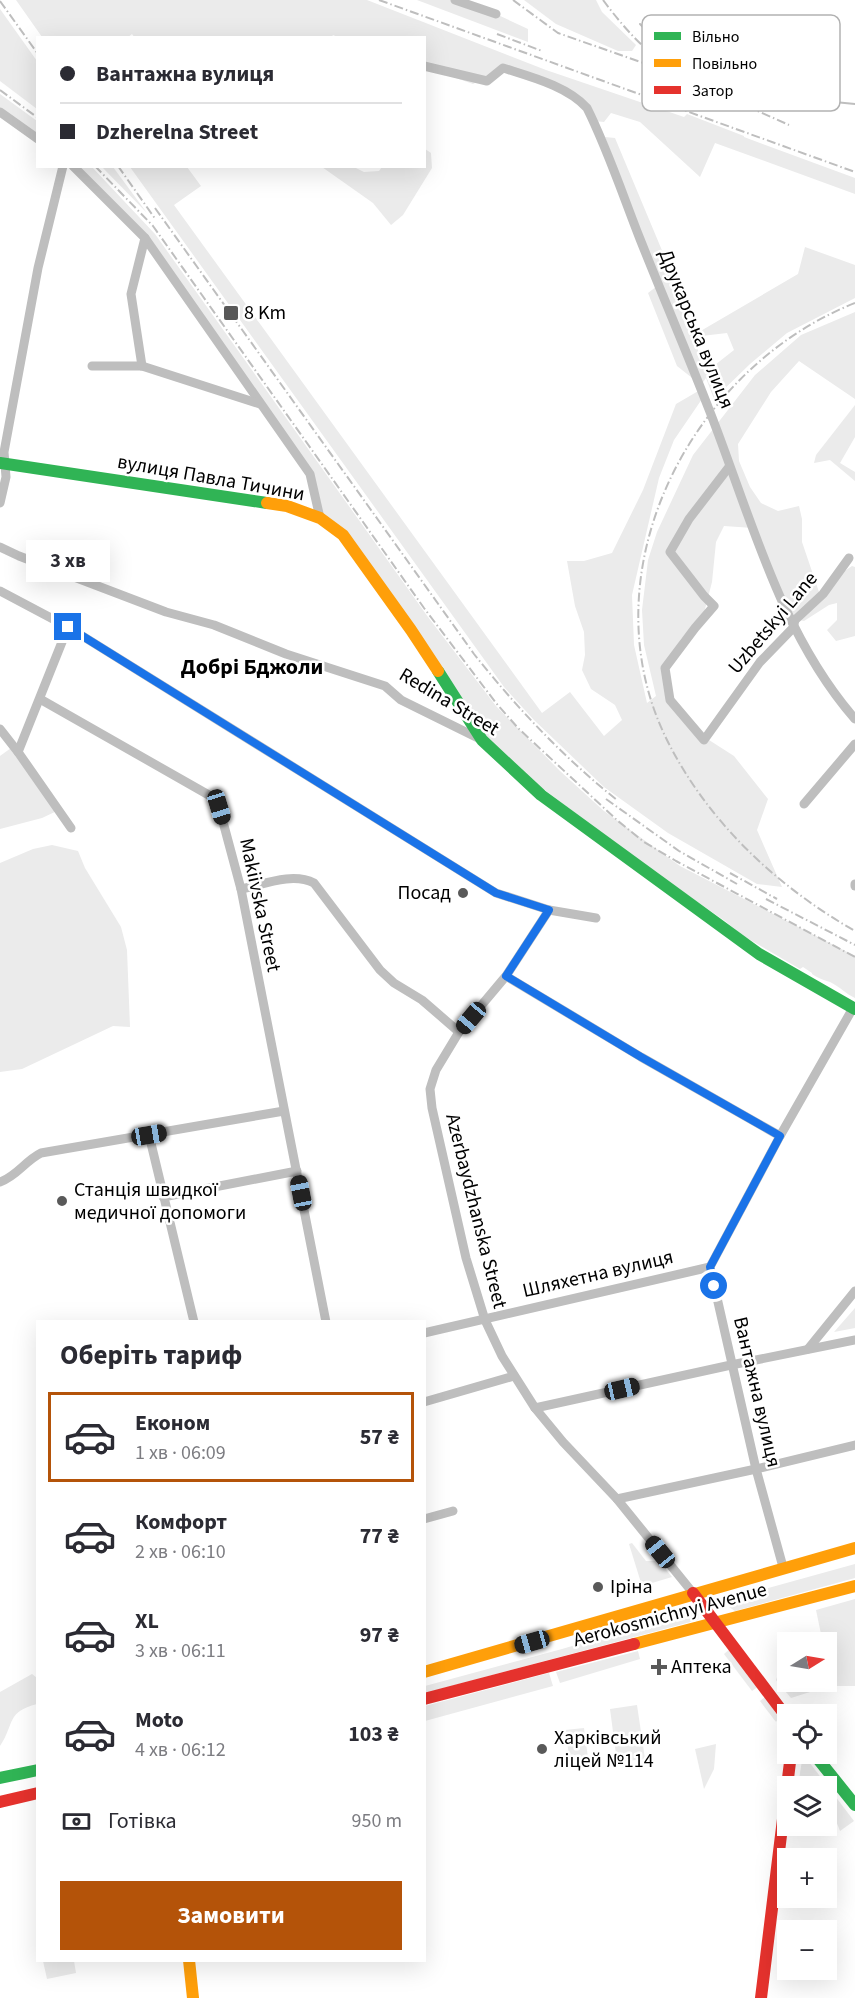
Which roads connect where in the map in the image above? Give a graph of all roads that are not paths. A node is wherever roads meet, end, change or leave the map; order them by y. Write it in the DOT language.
graph roads {
  1 [pos="455,0"];
  2 [pos="496,14"];
  3 [pos="426,66"];
  4 [pos="0,112"];
  5 [pos="36,138"];
  6 [pos="63,168"];
  7 [pos="75,168"];
  8 [pos="145,238"];
  9 [pos="92,366"];
  10 [pos="142,366"];
  11 [pos="260,404"];
  12 [pos="2,463"];
  13 [pos="729,467"];
  14 [pos="0,503"];
  15 [pos="320,518"];
  16 [pos="0,547"];
  17 [pos="849,558"];
  18 [pos="0,591"];
  19 [pos="68,627"];
  20 [pos="793,628"];
  21 [pos="40,699"];
  22 [pos="855,719"];
  23 [pos="0,729"];
  24 [pos="482,740"];
  25 [pos="855,744"];
  26 [pos="18,752"];
  27 [pos="804,804"];
  28 [pos="71,828"];
  29 [pos="241,889"];
  30 [pos="549,910"];
  31 [pos="596,918"];
  32 [pos="506,976"];
  33 [pos="854,1008"];
  34 [pos="459,1032"];
  35 [pos="284,1111"];
  36 [pos="149,1135"];
  37 [pos="780,1136"];
  38 [pos="297,1171"];
  39 [pos="0,1182"];
  40 [pos="163,1197"];
  41 [pos="710,1267"];
  42 [pos="855,1291"];
  43 [pos="194,1320"];
  44 [pos="326,1320"];
  45 [pos="485,1320"];
  46 [pos="426,1333"];
  47 [pos="855,1340"];
  48 [pos="808,1349"];
  49 [pos="731,1365"];
  50 [pos="514,1376"];
  51 [pos="426,1401"];
  52 [pos="535,1408"];
  53 [pos="855,1446"];
  54 [pos="756,1469"];
  55 [pos="617,1499"];
  56 [pos="453,1511"];
  57 [pos="426,1518"];
  58 [pos="855,1548"];
  59 [pos="783,1567"];
  60 [pos="855,1586"];
  61 [pos="693,1593"];
  62 [pos="714,1623"];
  63 [pos="426,1671"];
  64 [pos="426,1698"];
  65 [pos="777,1705"];
  66 [pos="790,1764"];
  67 [pos="822,1764"];
  68 [pos="36,1770"];
  69 [pos="0,1778"];
  70 [pos="36,1793"];
  71 [pos="0,1802"];
  72 [pos="854,1802"];
  73 [pos="189,1962"];
  74 [pos="193,1998"];
  75 [pos="760,1998"];
  1 -- 2 [label="street"];
  3 -- 13 [label="street, Друкарська вулиця"];
  4 -- 5 [label="street"];
  6 -- 12 [label="street"];
  7 -- 8 [label="street"];
  8 -- 10 [label="street"];
  8 -- 11 [label="street"];
  9 -- 10 [label="street"];
  10 -- 11 [label="street"];
  11 -- 15 [label="street"];
  12 -- 14 [label="street"];
  12 -- 15 [label="main road, вулиця Павла Тичини"];
  13 -- 20 [label="street, Друкарська вулиця"];
  13 -- 20 [label="street, Uzbetskyi Lane"];
  15 -- 24 [label="main road, вулиця Павла Тичини"];
  16 -- 24 [label="street, Redina Street"];
  17 -- 20 [label="street, Uzbetskyi Lane"];
  18 -- 19 [label="street"];
  19 -- 21 [label="street"];
  19 -- 30 [label="street"];
  20 -- 22 [label="street, Друкарська вулиця"];
  21 -- 26 [label="street"];
  21 -- 29 [label="street, Makiivska Street"];
  23 -- 26 [label="street"];
  24 -- 33 [label="main road, Redina Street"];
  25 -- 27 [label="street"];
  26 -- 28 [label="street"];
  29 -- 34 [label="street"];
  29 -- 35 [label="street, Makiivska Street"];
  30 -- 31 [label="street"];
  30 -- 32 [label="street, Azerbaydzhanska Street"];
  32 -- 34 [label="street, Azerbaydzhanska Street"];
  32 -- 37 [label="street"];
  33 -- 37 [label="street"];
  34 -- 45 [label="street, Azerbaydzhanska Street"];
  35 -- 36 [label="street"];
  35 -- 38 [label="street, Makiivska Street"];
  36 -- 39 [label="street"];
  36 -- 40 [label="street"];
  37 -- 41 [label="street"];
  38 -- 40 [label="street"];
  38 -- 44 [label="street, Makiivska Street"];
  40 -- 43 [label="street"];
  41 -- 45 [label="street, Шляхетна вулиця"];
  41 -- 49 [label="street, Вантажна вулиця"];
  42 -- 48 [label="street"];
  45 -- 46 [label="street, Шляхетна вулиця"];
  45 -- 50 [label="street, Azerbaydzhanska Street"];
  47 -- 48 [label="street"];
  48 -- 49 [label="street"];
  49 -- 52 [label="street"];
  49 -- 54 [label="street, Вантажна вулиця"];
  50 -- 51 [label="street"];
  50 -- 52 [label="street, Azerbaydzhanska Street"];
  52 -- 55 [label="street, Azerbaydzhanska Street"];
  53 -- 54 [label="street"];
  54 -- 55 [label="street"];
  54 -- 59 [label="street, Вантажна вулиця"];
  55 -- 61 [label="street, Azerbaydzhanska Street"];
  56 -- 57 [label="street"];
  58 -- 59 [label="main road, Aerokosmichnyi Avenue"];
  59 -- 61 [label="main road, Aerokosmichnyi Avenue"];
  60 -- 62 [label="main road, Aerokosmichnyi Avenue"];
  61 -- 62 [label="main road"];
  61 -- 63 [label="main road, Aerokosmichnyi Avenue"];
  62 -- 64 [label="main road, Aerokosmichnyi Avenue"];
  62 -- 65 [label="main road"];
  66 -- 75 [label="main road"];
  67 -- 72 [label="main road"];
  68 -- 69 [label="main road"];
  70 -- 71 [label="main road"];
  73 -- 74 [label="main road"];
}
